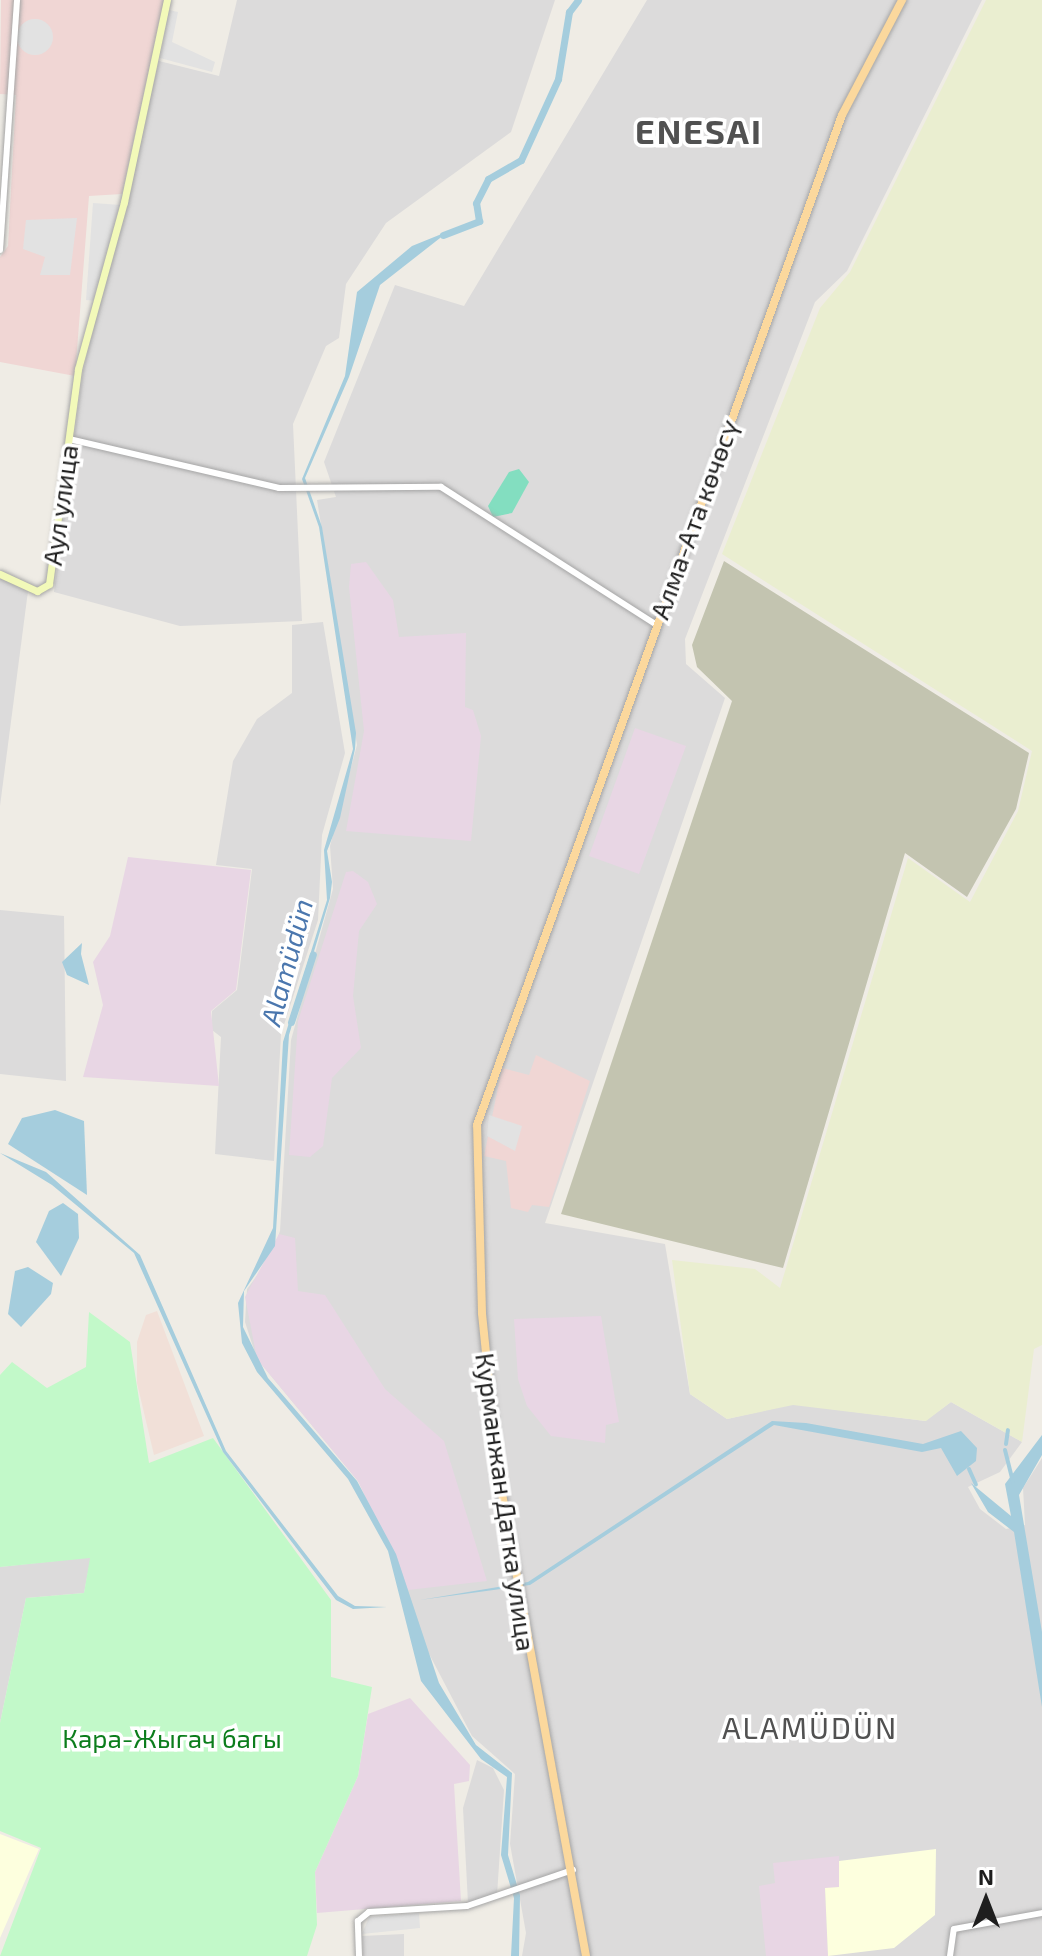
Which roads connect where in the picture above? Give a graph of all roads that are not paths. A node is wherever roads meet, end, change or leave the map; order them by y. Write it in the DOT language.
graph roads {
  1 [pos="17,0"];
  2 [pos="167,0"];
  3 [pos="902,0"];
  4 [pos="0,250"];
  5 [pos="69,439"];
  6 [pos="0,574"];
  7 [pos="655,624"];
  8 [pos="501,1045"];
  9 [pos="573,1870"];
  10 [pos="1042,1913"];
  11 [pos="359,1956"];
  12 [pos="586,1956"];
  13 [pos="950,1956"];
  1 -- 4 [label="street"];
  2 -- 5 [label="main road, Аул улица"];
  3 -- 7 [label="main road, Алма-Ата көчөсү"];
  5 -- 6 [label="main road, Аул улица"];
  5 -- 7 [label="street"];
  7 -- 8 [label="main road, Алма-Ата көчөсү"];
  8 -- 9 [label="main road, Курманжан Датка улица"];
  9 -- 11 [label="street"];
  9 -- 12 [label="main road, Курманжан Датка улица"];
  10 -- 13 [label="street"];
}
